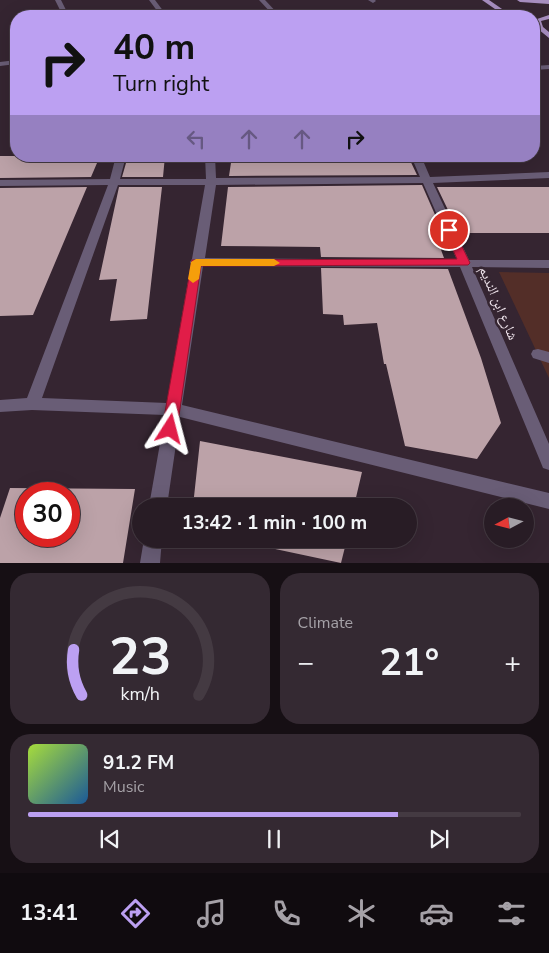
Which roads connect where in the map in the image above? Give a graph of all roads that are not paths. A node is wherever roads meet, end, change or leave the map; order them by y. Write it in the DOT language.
graph roads {
  1 [pos="262,0"];
  2 [pos="485,0"];
  3 [pos="520,0"];
  4 [pos="549,2"];
  5 [pos="271,10"];
  6 [pos="500,10"];
  7 [pos="119,162"];
  8 [pos="210,162"];
  9 [pos="419,162"];
  10 [pos="549,175"];
  11 [pos="427,180"];
  12 [pos="114,182"];
  13 [pos="210,182"];
  14 [pos="0,183"];
  15 [pos="196,262"];
  16 [pos="464,263"];
  17 [pos="549,264"];
  18 [pos="32,404"];
  19 [pos="0,406"];
  20 [pos="172,409"];
  21 [pos="549,463"];
  22 [pos="159,498"];
  23 [pos="549,501"];
  24 [pos="152,548"];
  25 [pos="150,563"];
  1 -- 5 [label="street"];
  2 -- 6 [label="main road"];
  3 -- 4 [label="main road"];
  7 -- 12 [label="street"];
  8 -- 13 [label="street"];
  9 -- 11 [label="street, شارع ابن النديم"];
  10 -- 11 [label="street"];
  11 -- 13 [label="street"];
  11 -- 16 [label="street, شارع ابن النديم"];
  12 -- 13 [label="street"];
  12 -- 14 [label="street"];
  12 -- 18 [label="street"];
  13 -- 15 [label="street"];
  15 -- 16 [label="street"];
  15 -- 20 [label="street"];
  16 -- 17 [label="street"];
  16 -- 21 [label="street, شارع ابن النديم"];
  18 -- 19 [label="street"];
  18 -- 20 [label="street"];
  20 -- 22 [label="street"];
  20 -- 23 [label="street"];
  24 -- 25 [label="street"];
}
